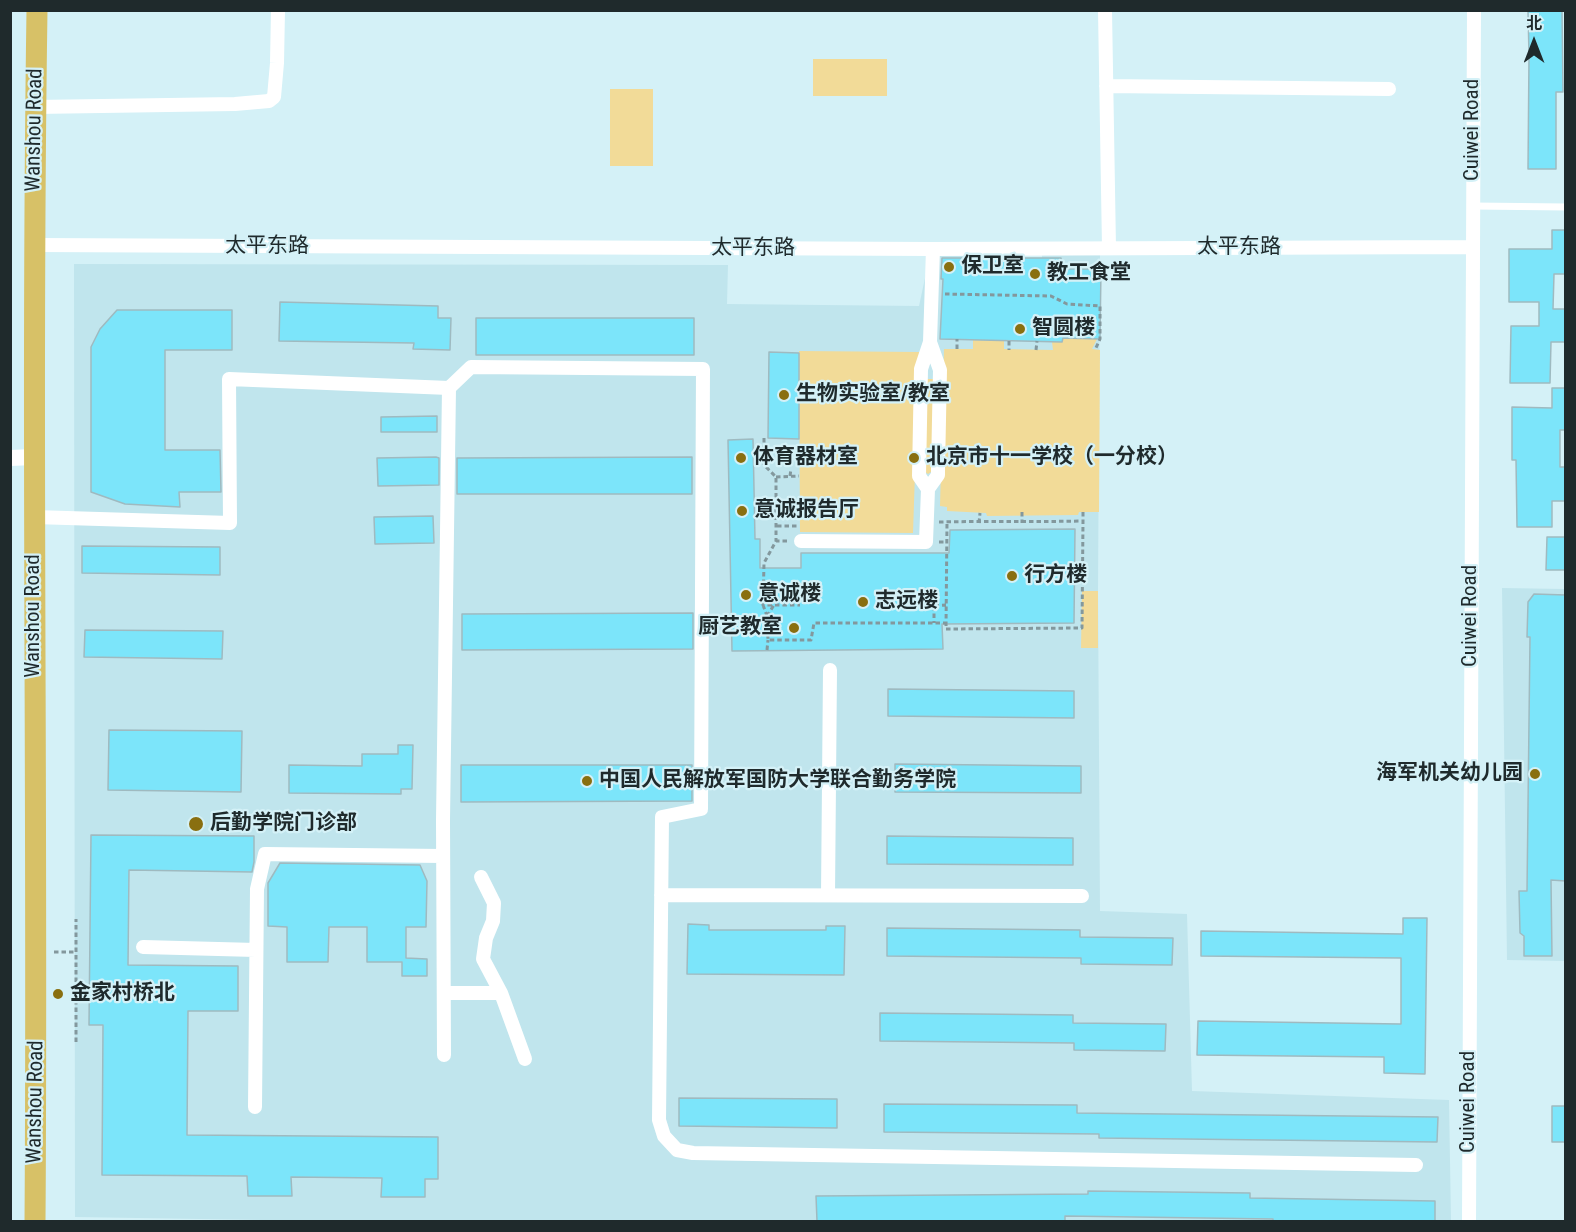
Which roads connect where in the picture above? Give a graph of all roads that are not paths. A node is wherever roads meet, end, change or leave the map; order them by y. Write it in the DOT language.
graph roads {
  1 [pos="37,10"];
  2 [pos="278,10"];
  3 [pos="1105,10"];
  4 [pos="1474,10"];
  5 [pos="1106,86"];
  6 [pos="1389,89"];
  7 [pos="35,107"];
  8 [pos="1473,206"];
  9 [pos="1566,207"];
  10 [pos="34,245"];
  11 [pos="1472,247"];
  12 [pos="1109,248"];
  13 [pos="933,249"];
  14 [pos="930,342"];
  15 [pos="449,388"];
  16 [pos="34,457"];
  17 [pos="10,458"];
  18 [pos="928,489"];
  19 [pos="34,517"];
  20 [pos="801,541"];
  21 [pos="830,670"];
  22 [pos="443,856"];
  23 [pos="480,878"];
  24 [pos="661,895"];
  25 [pos="828,895"];
  26 [pos="1082,896"];
  27 [pos="143,946"];
  28 [pos="256,950"];
  29 [pos="444,993"];
  30 [pos="501,993"];
  31 [pos="444,1055"];
  32 [pos="525,1059"];
  33 [pos="255,1107"];
  34 [pos="1416,1165"];
  35 [pos="35,1221"];
  36 [pos="1469,1221"];
  1 -- 7 [label="main road, Wanshou Road"];
  2 -- 7 [label="street"];
  3 -- 5 [label="street"];
  4 -- 8 [label="street, Cuiwei Road"];
  5 -- 6 [label="street"];
  5 -- 12 [label="street"];
  7 -- 10 [label="main road, Wanshou Road"];
  8 -- 9 [label="lane"];
  8 -- 11 [label="street, Cuiwei Road"];
  10 -- 13 [label="street, 太平东路"];
  10 -- 16 [label="main road, Wanshou Road"];
  11 -- 12 [label="street, 太平东路"];
  11 -- 36 [label="street, Cuiwei Road"];
  12 -- 13 [label="street, 太平东路"];
  13 -- 14 [label="street"];
  14 -- 18 [label="street"];
  14 -- 18 [label="street"];
  15 -- 19 [label="street"];
  15 -- 22 [label="street"];
  15 -- 24 [label="street"];
  16 -- 17 [label="street"];
  16 -- 19 [label="main road, Wanshou Road"];
  18 -- 20 [label="street"];
  19 -- 35 [label="main road, Wanshou Road"];
  21 -- 25 [label="street"];
  22 -- 28 [label="street"];
  22 -- 29 [label="street"];
  23 -- 30 [label="street"];
  24 -- 25 [label="street"];
  24 -- 34 [label="street"];
  25 -- 26 [label="street"];
  27 -- 28 [label="street"];
  28 -- 33 [label="street"];
  29 -- 30 [label="street"];
  29 -- 31 [label="street"];
  30 -- 32 [label="street"];
}
